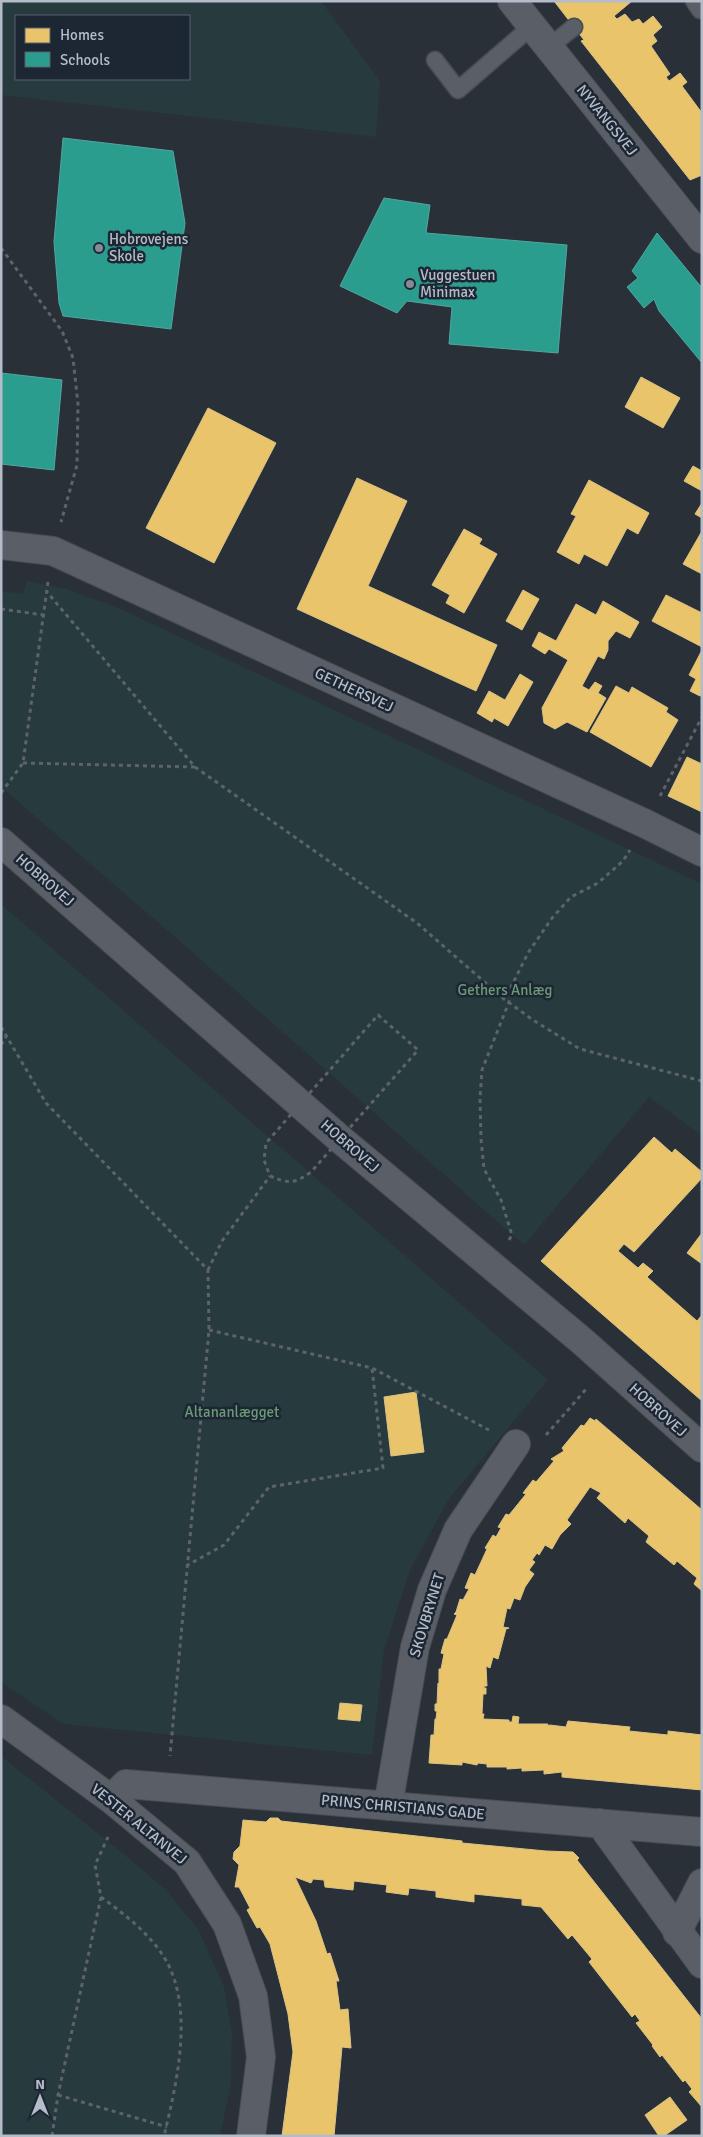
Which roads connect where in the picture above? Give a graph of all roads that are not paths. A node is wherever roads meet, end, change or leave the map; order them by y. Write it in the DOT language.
graph roads {
  1 [pos="512,1"];
  2 [pos="532,26"];
  3 [pos="574,27"];
  4 [pos="549,48"];
  5 [pos="434,60"];
  6 [pos="702,239"];
  7 [pos="1,544"];
  8 [pos="1,842"];
  9 [pos="702,852"];
  10 [pos="516,1444"];
  11 [pos="702,1448"];
  12 [pos="1,1719"];
  13 [pos="111,1798"];
  14 [pos="388,1806"];
  15 [pos="600,1824"];
  16 [pos="702,1832"];
  17 [pos="702,1883"];
  18 [pos="677,1932"];
  19 [pos="702,1964"];
  20 [pos="251,2136"];
  1 -- 2 [label="street, NYVANGSVEJ"];
  2 -- 4 [label="street, NYVANGSVEJ"];
  2 -- 5 [label="lane"];
  3 -- 4 [label="lane"];
  4 -- 6 [label="street, NYVANGSVEJ"];
  7 -- 9 [label="street, GETHERSVEJ"];
  8 -- 11 [label="street, HOBROVEJ"];
  10 -- 14 [label="street, SKOVBRYNET"];
  12 -- 13 [label="street, VESTER ALTANVEJ"];
  13 -- 14 [label="street, PRINS CHRISTIANS GADE"];
  13 -- 20 [label="street, VESTER ALTANVEJ"];
  14 -- 15 [label="street, PRINS CHRISTIANS GADE"];
  15 -- 16 [label="street, PRINS CHRISTIANS GADE"];
  15 -- 18 [label="street"];
  17 -- 18 [label="street"];
  18 -- 19 [label="street"];
}
